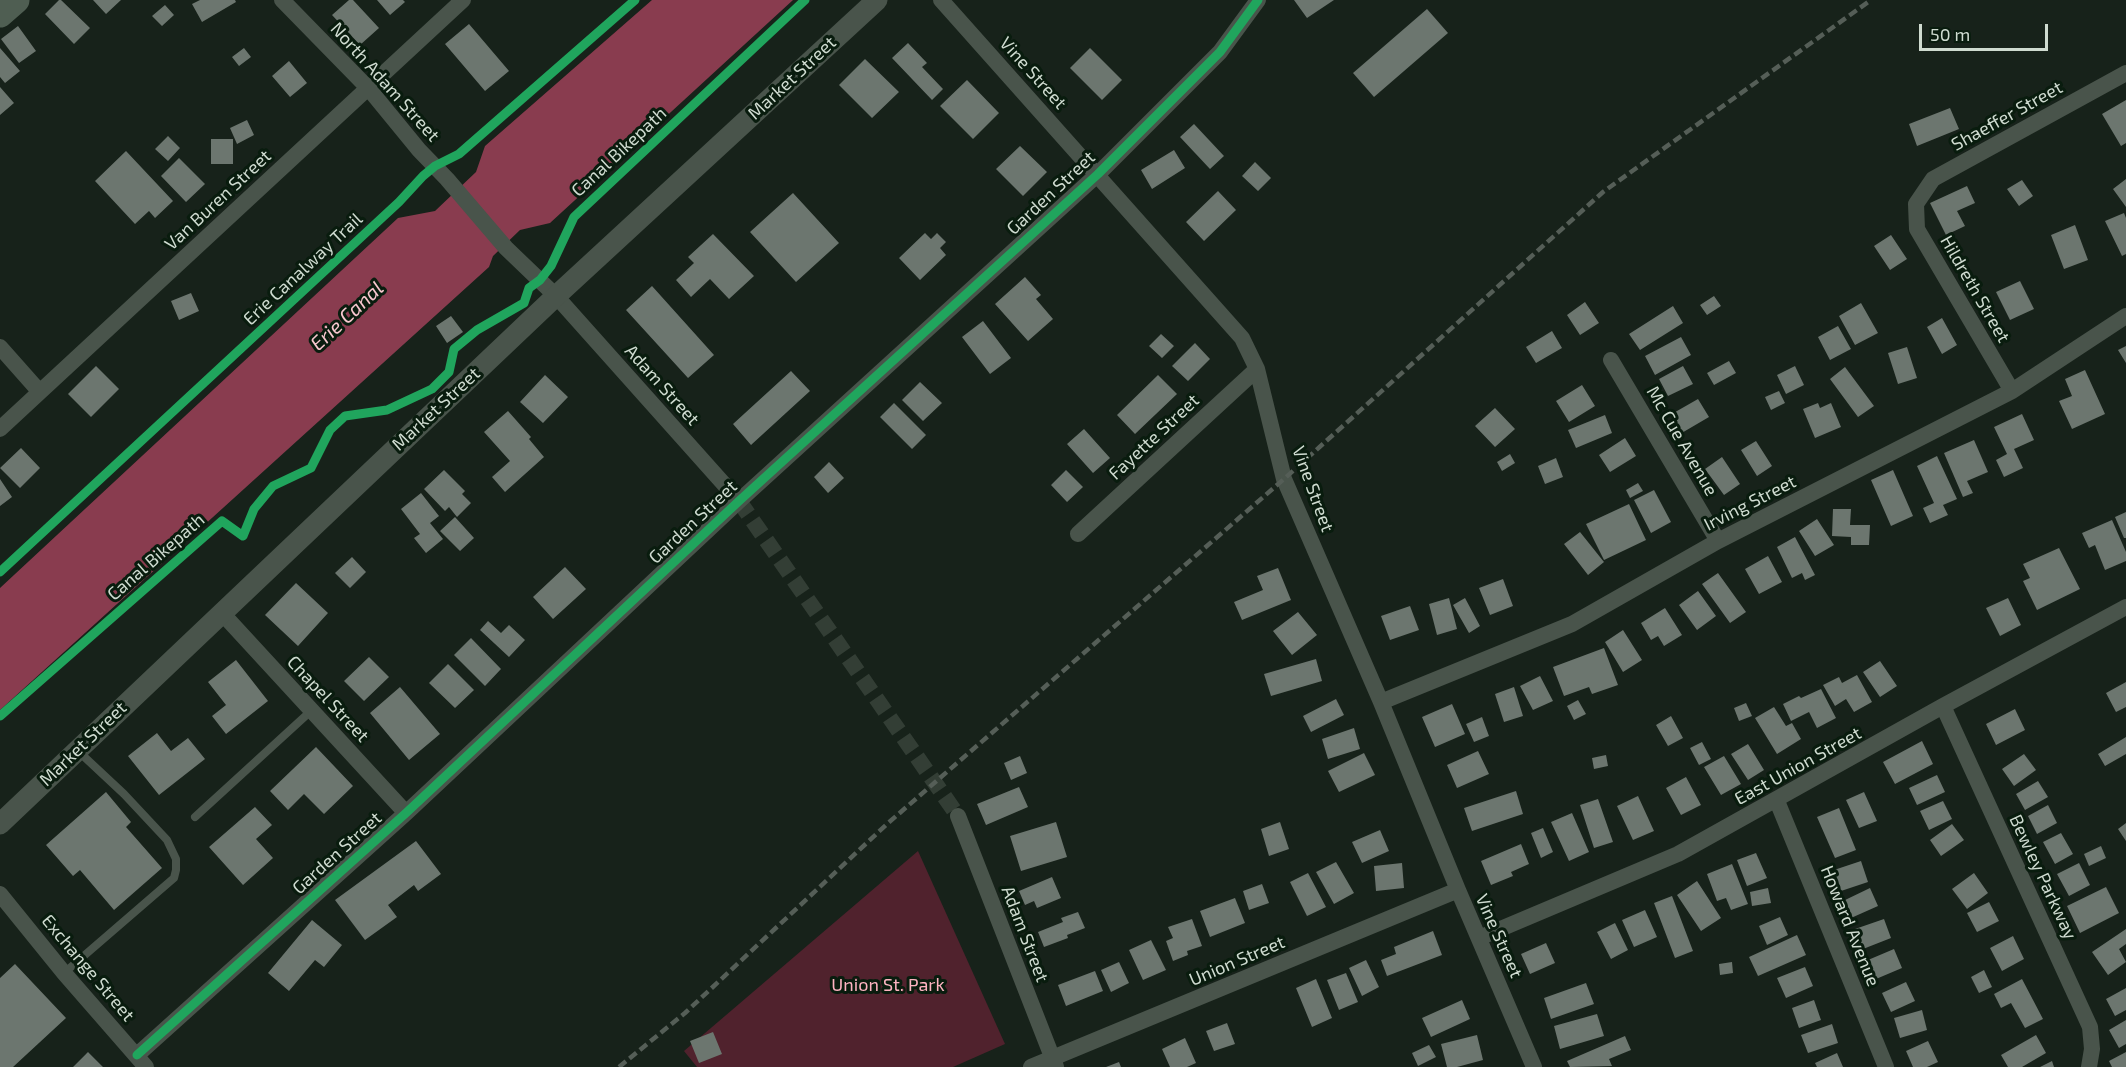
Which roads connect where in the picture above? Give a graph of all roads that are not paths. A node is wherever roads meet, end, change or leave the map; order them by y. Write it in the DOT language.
graph roads {
  1 [pos="16,0"];
  2 [pos="282,0"];
  3 [pos="463,0"];
  4 [pos="877,0"];
  5 [pos="941,0"];
  6 [pos="1258,0"];
  7 [pos="0,14"];
  8 [pos="2126,73"];
  9 [pos="369,88"];
  10 [pos="1098,174"];
  11 [pos="1916,204"];
  12 [pos="556,296"];
  13 [pos="2126,316"];
  14 [pos="0,346"];
  15 [pos="1611,360"];
  16 [pos="1257,369"];
  17 [pos="39,391"];
  18 [pos="2012,391"];
  19 [pos="0,429"];
  20 [pos="739,501"];
  21 [pos="1078,534"];
  22 [pos="1718,541"];
  23 [pos="2126,608"];
  24 [pos="221,612"];
  25 [pos="1381,702"];
  26 [pos="1943,706"];
  27 [pos="312,710"];
  28 [pos="77,750"];
  29 [pos="1777,801"];
  30 [pos="406,813"];
  31 [pos="958,816"];
  32 [pos="195,817"];
  33 [pos="0,824"];
  34 [pos="1458,890"];
  35 [pos="0,894"];
  36 [pos="1479,938"];
  37 [pos="64,973"];
  38 [pos="141,1061"];
  39 [pos="1054,1063"];
  40 [pos="1031,1067"];
  41 [pos="1534,1067"];
  42 [pos="1886,1067"];
  43 [pos="2089,1067"];
  1 -- 7 [label="main road"];
  2 -- 9 [label="street, North Adam Street"];
  3 -- 9 [label="street, Van Buren Street"];
  4 -- 12 [label="street, Market Street"];
  5 -- 10 [label="street, Vine Street"];
  6 -- 10 [label="street, Garden Street"];
  8 -- 11 [label="street, Shaeffer Street"];
  9 -- 12 [label="street, North Adam Street"];
  9 -- 17 [label="street, Van Buren Street"];
  10 -- 16 [label="street, Vine Street"];
  10 -- 20 [label="street, Garden Street"];
  11 -- 18 [label="street, Hildreth Street"];
  12 -- 20 [label="street, Adam Street"];
  12 -- 24 [label="street, Market Street"];
  13 -- 18 [label="street, Irving Street"];
  14 -- 17 [label="street"];
  15 -- 22 [label="street, Mc Cue Avenue"];
  16 -- 21 [label="street, Fayette Street"];
  16 -- 25 [label="street, Vine Street"];
  17 -- 19 [label="street, Van Buren Street"];
  18 -- 22 [label="street, Irving Street"];
  20 -- 30 [label="street, Garden Street"];
  22 -- 25 [label="street, Irving Street"];
  23 -- 26 [label="street, East Union Street"];
  24 -- 27 [label="street, Chapel Street"];
  24 -- 28 [label="street, Market Street"];
  25 -- 34 [label="street, Vine Street"];
  26 -- 29 [label="street, East Union Street"];
  26 -- 43 [label="street, Bewley Parkway"];
  27 -- 30 [label="street, Chapel Street"];
  27 -- 32 [label="lane"];
  28 -- 33 [label="street, Market Street"];
  28 -- 37 [label="lane"];
  29 -- 36 [label="street, East Union Street"];
  29 -- 42 [label="street, Howard Avenue"];
  30 -- 38 [label="street, Garden Street"];
  31 -- 39 [label="street, Adam Street"];
  34 -- 36 [label="street, Vine Street"];
  34 -- 39 [label="street, Union Street"];
  35 -- 37 [label="street, Exchange Street"];
  36 -- 41 [label="street, Vine Street"];
  37 -- 38 [label="street, Exchange Street"];
  39 -- 40 [label="street, Union Street"];
}
